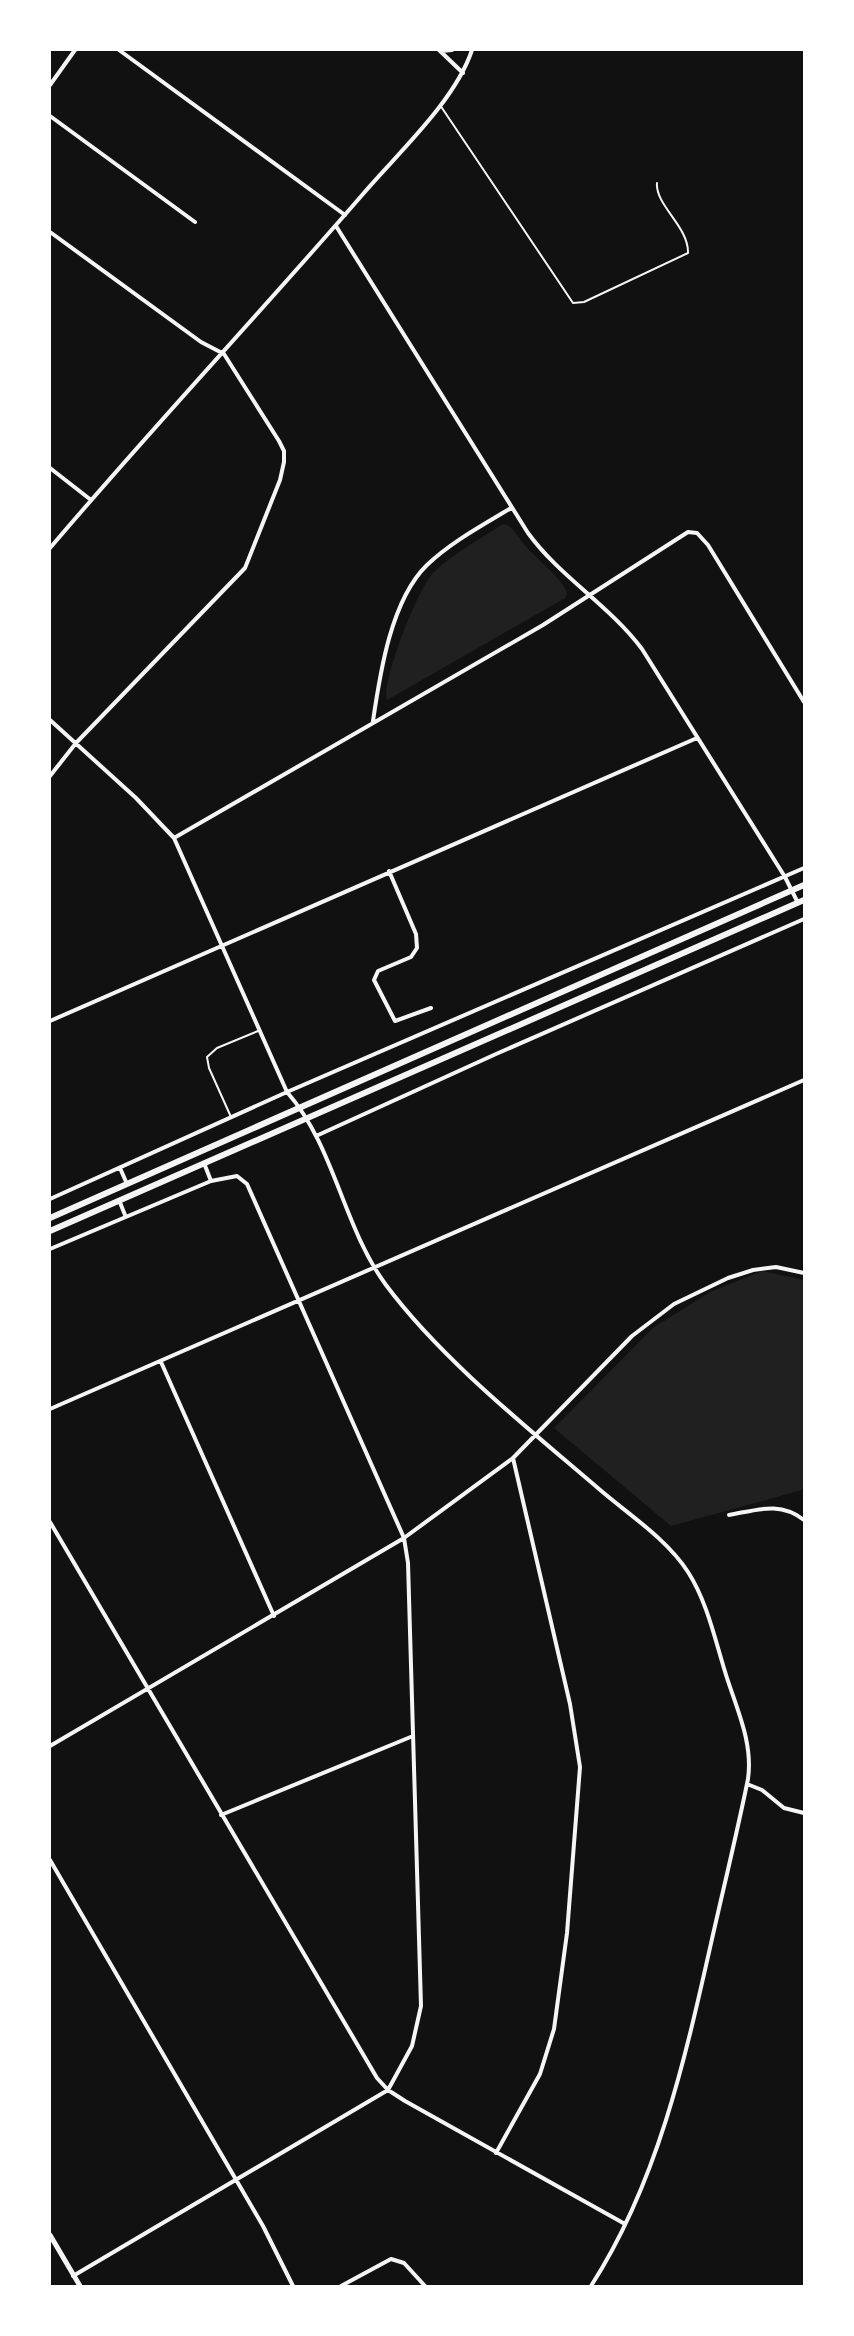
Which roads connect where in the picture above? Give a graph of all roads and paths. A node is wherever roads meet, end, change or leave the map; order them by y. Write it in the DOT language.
graph roads {
  1 [pos="75,50"];
  2 [pos="119,50"];
  3 [pos="440,50"];
  4 [pos="452,50"];
  5 [pos="472,50"];
  6 [pos="463,72"];
  7 [pos="50,85"];
  8 [pos="439,105"];
  9 [pos="50,116"];
  10 [pos="657,183"];
  11 [pos="345,215"];
  12 [pos="195,222"];
  13 [pos="336,226"];
  14 [pos="50,232"];
  15 [pos="224,354"];
  16 [pos="50,468"];
  17 [pos="91,500"];
  18 [pos="511,508"];
  19 [pos="50,548"];
  20 [pos="591,594"];
  21 [pos="804,702"];
  22 [pos="50,720"];
  23 [pos="373,721"];
  24 [pos="697,738"];
  25 [pos="76,743"];
  26 [pos="50,776"];
  27 [pos="174,838"];
  28 [pos="804,868"];
  29 [pos="389,871"];
  30 [pos="785,877"];
  31 [pos="804,885"];
  32 [pos="792,890"];
  33 [pos="801,901"];
  34 [pos="804,919"];
  35 [pos="222,945"];
  36 [pos="431,1008"];
  37 [pos="50,1021"];
  38 [pos="261,1030"];
  39 [pos="804,1080"];
  40 [pos="288,1092"];
  41 [pos="300,1107"];
  42 [pos="231,1117"];
  43 [pos="307,1119"];
  44 [pos="316,1136"];
  45 [pos="204,1162"];
  46 [pos="120,1168"];
  47 [pos="211,1181"];
  48 [pos="127,1184"];
  49 [pos="50,1198"];
  50 [pos="119,1200"];
  51 [pos="125,1215"];
  52 [pos="50,1218"];
  53 [pos="50,1231"];
  54 [pos="50,1249"];
  55 [pos="375,1268"];
  56 [pos="804,1273"];
  57 [pos="299,1301"];
  58 [pos="161,1362"];
  59 [pos="50,1409"];
  60 [pos="536,1435"];
  61 [pos="513,1458"];
  62 [pos="729,1515"];
  63 [pos="804,1520"];
  64 [pos="50,1522"];
  65 [pos="404,1538"];
  66 [pos="274,1616"];
  67 [pos="149,1688"];
  68 [pos="413,1736"];
  69 [pos="50,1746"];
  70 [pos="747,1784"];
  71 [pos="804,1813"];
  72 [pos="221,1815"];
  73 [pos="50,1860"];
  74 [pos="388,2090"];
  75 [pos="496,2153"];
  76 [pos="237,2180"];
  77 [pos="625,2224"];
  78 [pos="50,2235"];
  79 [pos="73,2276"];
  80 [pos="80,2286"];
  81 [pos="293,2286"];
  82 [pos="340,2286"];
  83 [pos="425,2286"];
  84 [pos="591,2286"];
  1 -- 7 [label="street"];
  2 -- 11 [label="street"];
  3 -- 4 [label="street"];
  3 -- 6 [label="street"];
  5 -- 6 [label="street"];
  6 -- 8 [label="street"];
  8 -- 10 [label="lane"];
  8 -- 11 [label="street"];
  9 -- 12 [label="street"];
  11 -- 13 [label="street"];
  13 -- 15 [label="street"];
  13 -- 18 [label="street"];
  14 -- 15 [label="street"];
  15 -- 17 [label="street"];
  15 -- 25 [label="street"];
  16 -- 17 [label="street"];
  17 -- 19 [label="street"];
  18 -- 20 [label="street"];
  18 -- 23 [label="street"];
  20 -- 21 [label="street"];
  20 -- 23 [label="street"];
  20 -- 24 [label="street"];
  22 -- 25 [label="street"];
  23 -- 27 [label="street"];
  24 -- 29 [label="street"];
  24 -- 30 [label="street"];
  25 -- 26 [label="street"];
  25 -- 27 [label="street"];
  27 -- 35 [label="street"];
  28 -- 30 [label="street"];
  29 -- 35 [label="street"];
  29 -- 36 [label="street"];
  30 -- 32 [label="street"];
  30 -- 40 [label="street"];
  31 -- 32 [label="main road"];
  32 -- 33 [label="street"];
  32 -- 41 [label="main road"];
  33 -- 43 [label="main road"];
  34 -- 44 [label="street"];
  35 -- 37 [label="street"];
  35 -- 38 [label="street"];
  38 -- 40 [label="street"];
  38 -- 42 [label="lane"];
  39 -- 55 [label="street"];
  40 -- 41 [label="street"];
  40 -- 42 [label="street"];
  41 -- 43 [label="street"];
  41 -- 48 [label="main road"];
  42 -- 46 [label="street"];
  43 -- 44 [label="street"];
  43 -- 45 [label="main road"];
  44 -- 55 [label="street"];
  45 -- 47 [label="street"];
  45 -- 50 [label="main road"];
  46 -- 48 [label="street"];
  46 -- 49 [label="street"];
  47 -- 51 [label="street"];
  47 -- 57 [label="street"];
  48 -- 52 [label="main road"];
  50 -- 51 [label="street"];
  50 -- 53 [label="main road"];
  51 -- 54 [label="street"];
  55 -- 57 [label="street"];
  55 -- 60 [label="street"];
  56 -- 60 [label="street"];
  57 -- 58 [label="street"];
  57 -- 65 [label="street"];
  58 -- 59 [label="street"];
  58 -- 66 [label="street"];
  60 -- 61 [label="street"];
  60 -- 70 [label="street"];
  61 -- 65 [label="street"];
  61 -- 75 [label="street"];
  62 -- 63 [label="street"];
  64 -- 67 [label="street"];
  65 -- 66 [label="street"];
  65 -- 68 [label="street"];
  66 -- 67 [label="street"];
  67 -- 69 [label="street"];
  67 -- 72 [label="street"];
  68 -- 72 [label="street"];
  68 -- 74 [label="street"];
  70 -- 71 [label="street"];
  70 -- 77 [label="street"];
  72 -- 74 [label="street"];
  73 -- 76 [label="street"];
  74 -- 75 [label="street"];
  74 -- 76 [label="street"];
  75 -- 77 [label="street"];
  76 -- 79 [label="street"];
  76 -- 81 [label="street"];
  77 -- 84 [label="street"];
  78 -- 79 [label="main road"];
  79 -- 80 [label="main road"];
  82 -- 83 [label="street"];
}
